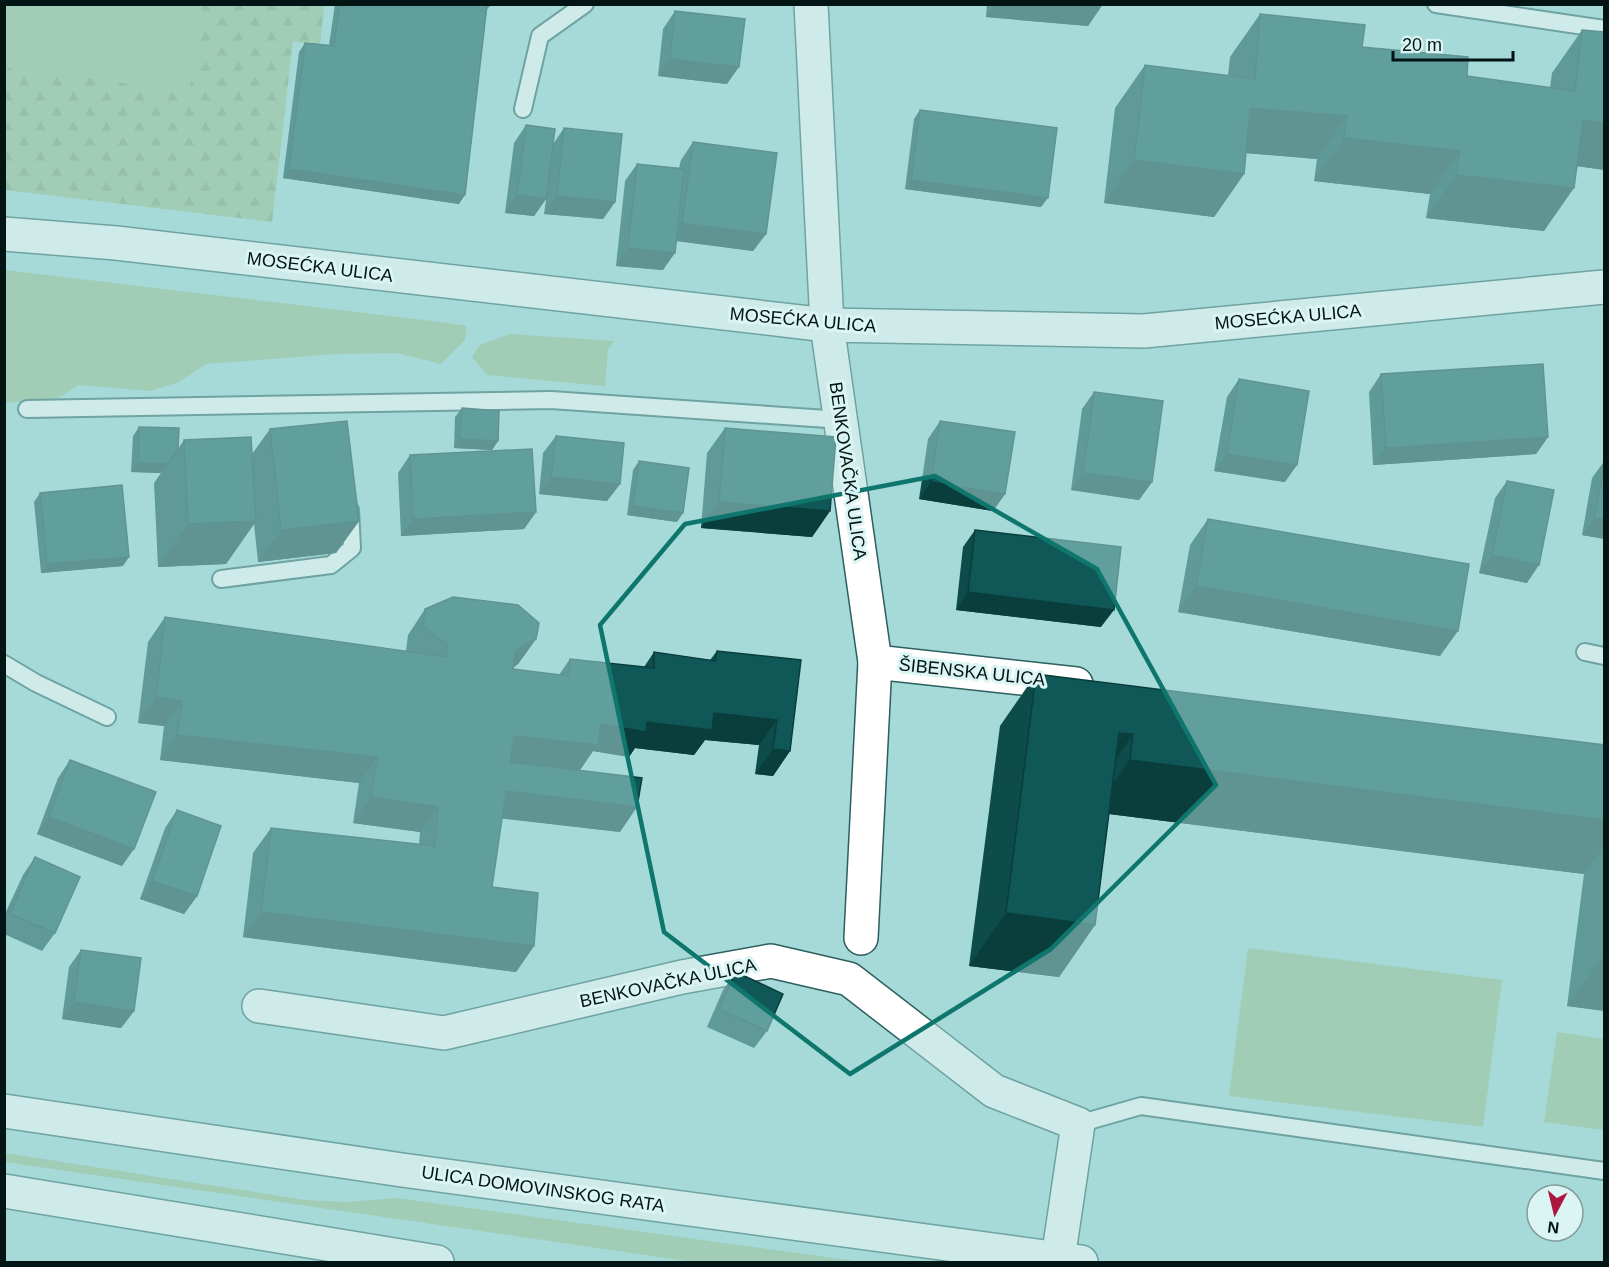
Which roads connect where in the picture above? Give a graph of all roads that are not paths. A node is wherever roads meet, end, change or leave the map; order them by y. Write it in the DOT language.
graph roads {
  1 [pos="585,4"];
  2 [pos="811,4"];
  3 [pos="1436,4"];
  4 [pos="1605,29"];
  5 [pos="523,110"];
  6 [pos="4,234"];
  7 [pos="1605,287"];
  8 [pos="827,326"];
  9 [pos="27,409"];
  10 [pos="842,420"];
  11 [pos="349,493"];
  12 [pos="221,579"];
  13 [pos="1585,652"];
  14 [pos="1605,656"];
  15 [pos="875,662"];
  16 [pos="4,664"];
  17 [pos="1104,687"];
  18 [pos="107,717"];
  19 [pos="861,938"];
  20 [pos="260,1006"];
  21 [pos="4,1111"];
  22 [pos="1078,1124"];
  23 [pos="1605,1171"];
  24 [pos="4,1191"];
  25 [pos="1070,1261"];
  26 [pos="437,1263"];
  1 -- 5 [label="lane"];
  2 -- 8 [label="street, BENKOVAČKA ULICA"];
  3 -- 4 [label="lane"];
  6 -- 8 [label="street, MOSEĆKA ULICA"];
  7 -- 8 [label="street, MOSEĆKA ULICA"];
  8 -- 10 [label="street, BENKOVAČKA ULICA"];
  9 -- 10 [label="lane"];
  10 -- 15 [label="street, BENKOVAČKA ULICA"];
  11 -- 12 [label="lane"];
  13 -- 14 [label="lane"];
  15 -- 17 [label="street, ŠIBENSKA ULICA"];
  15 -- 19 [label="street, BENKOVAČKA ULICA"];
  16 -- 18 [label="lane"];
  20 -- 22 [label="street, BENKOVAČKA ULICA"];
  21 -- 25 [label="street, ULICA DOMOVINSKOG RATA"];
  22 -- 23 [label="lane"];
  22 -- 25 [label="street"];
  24 -- 26 [label="street"];
}
